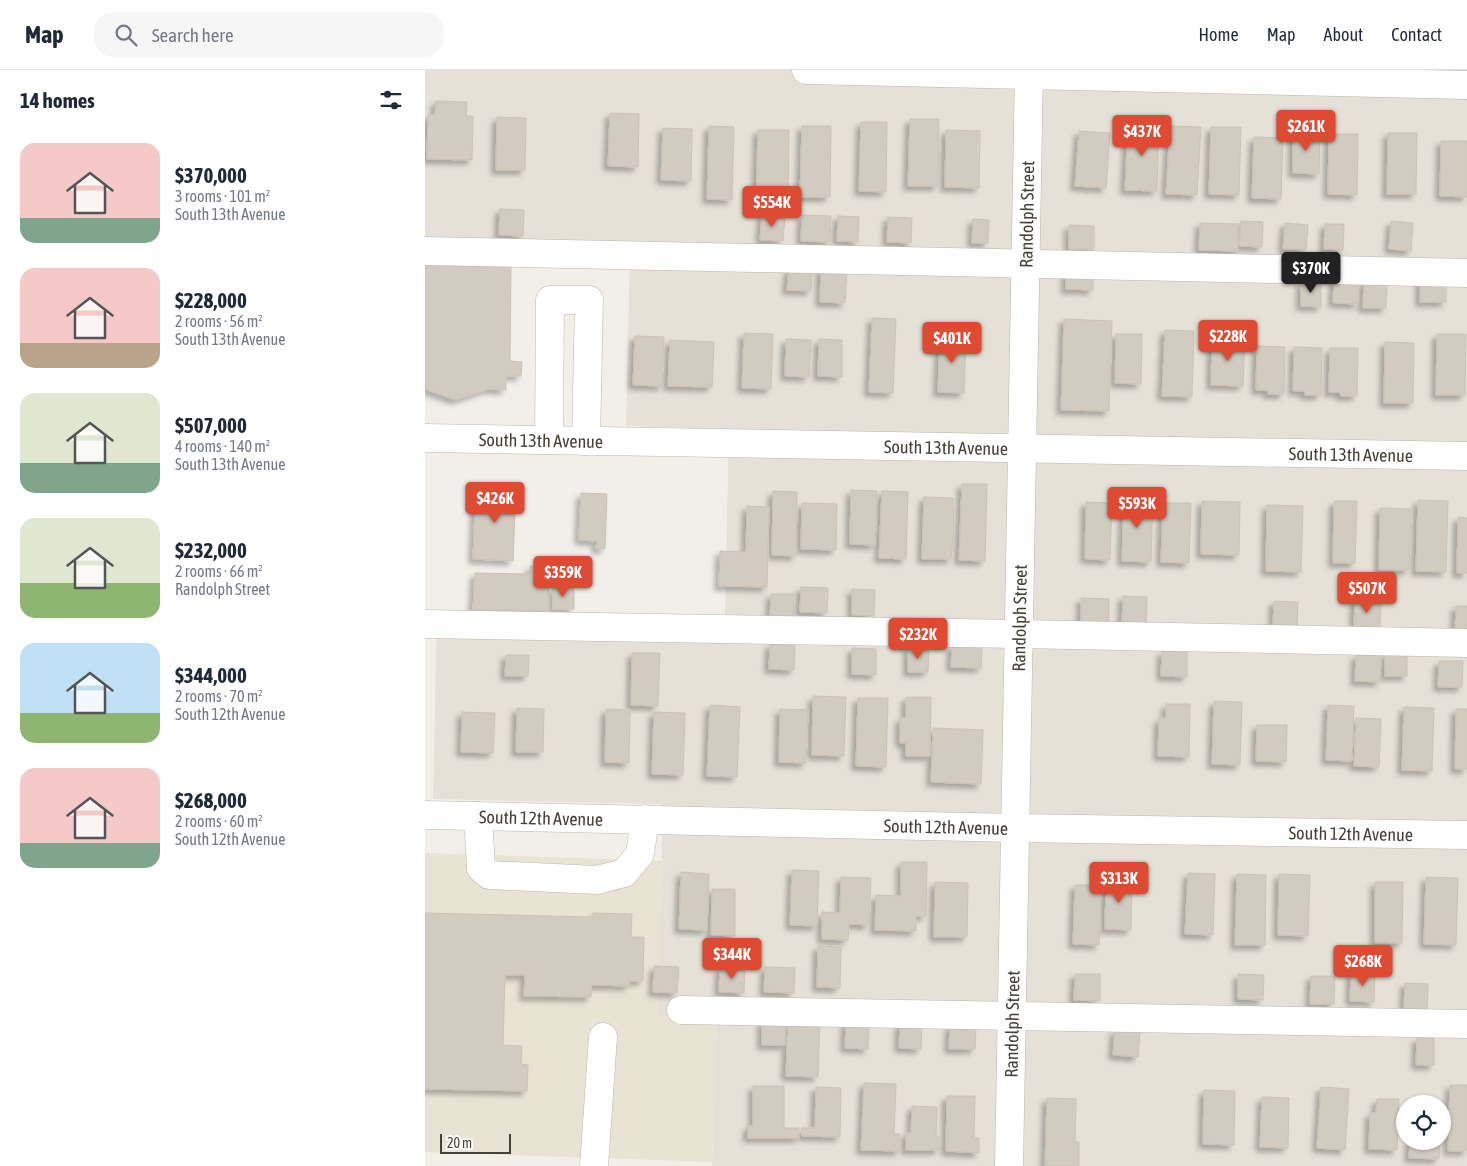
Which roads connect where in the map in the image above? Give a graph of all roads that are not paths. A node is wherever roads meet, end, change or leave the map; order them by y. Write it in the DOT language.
graph roads {
  1 [pos="806,70"];
  2 [pos="1029,73"];
  3 [pos="1467,84"];
  4 [pos="425,251"];
  5 [pos="1026,263"];
  6 [pos="1467,272"];
  7 [pos="425,438"];
  8 [pos="549,440"];
  9 [pos="587,441"];
  10 [pos="1023,449"];
  11 [pos="1467,456"];
  12 [pos="425,624"];
  13 [pos="1019,634"];
  14 [pos="1467,644"];
  15 [pos="425,814"];
  16 [pos="478,816"];
  17 [pos="645,820"];
  18 [pos="1016,828"];
  19 [pos="1467,835"];
  20 [pos="681,1010"];
  21 [pos="1013,1016"];
  22 [pos="1467,1024"];
  23 [pos="603,1037"];
  24 [pos="594,1166"];
  25 [pos="1009,1166"];
  1 -- 2 [label="street"];
  2 -- 3 [label="street"];
  2 -- 5 [label="street, Randolph Street"];
  4 -- 5 [label="street"];
  5 -- 6 [label="street"];
  5 -- 10 [label="street, Randolph Street"];
  7 -- 8 [label="street, South 13th Avenue"];
  8 -- 9 [label="street, South 13th Avenue"];
  8 -- 9 [label="street"];
  9 -- 10 [label="street, South 13th Avenue"];
  10 -- 11 [label="street, South 13th Avenue"];
  10 -- 13 [label="street, Randolph Street"];
  12 -- 13 [label="street"];
  13 -- 14 [label="street"];
  13 -- 18 [label="street, Randolph Street"];
  15 -- 16 [label="street, South 12th Avenue"];
  16 -- 17 [label="street, South 12th Avenue"];
  16 -- 17 [label="street"];
  17 -- 18 [label="street, South 12th Avenue"];
  18 -- 19 [label="street, South 12th Avenue"];
  18 -- 21 [label="street, Randolph Street"];
  20 -- 21 [label="street"];
  21 -- 22 [label="street"];
  21 -- 25 [label="street, Randolph Street"];
  23 -- 24 [label="street"];
}
